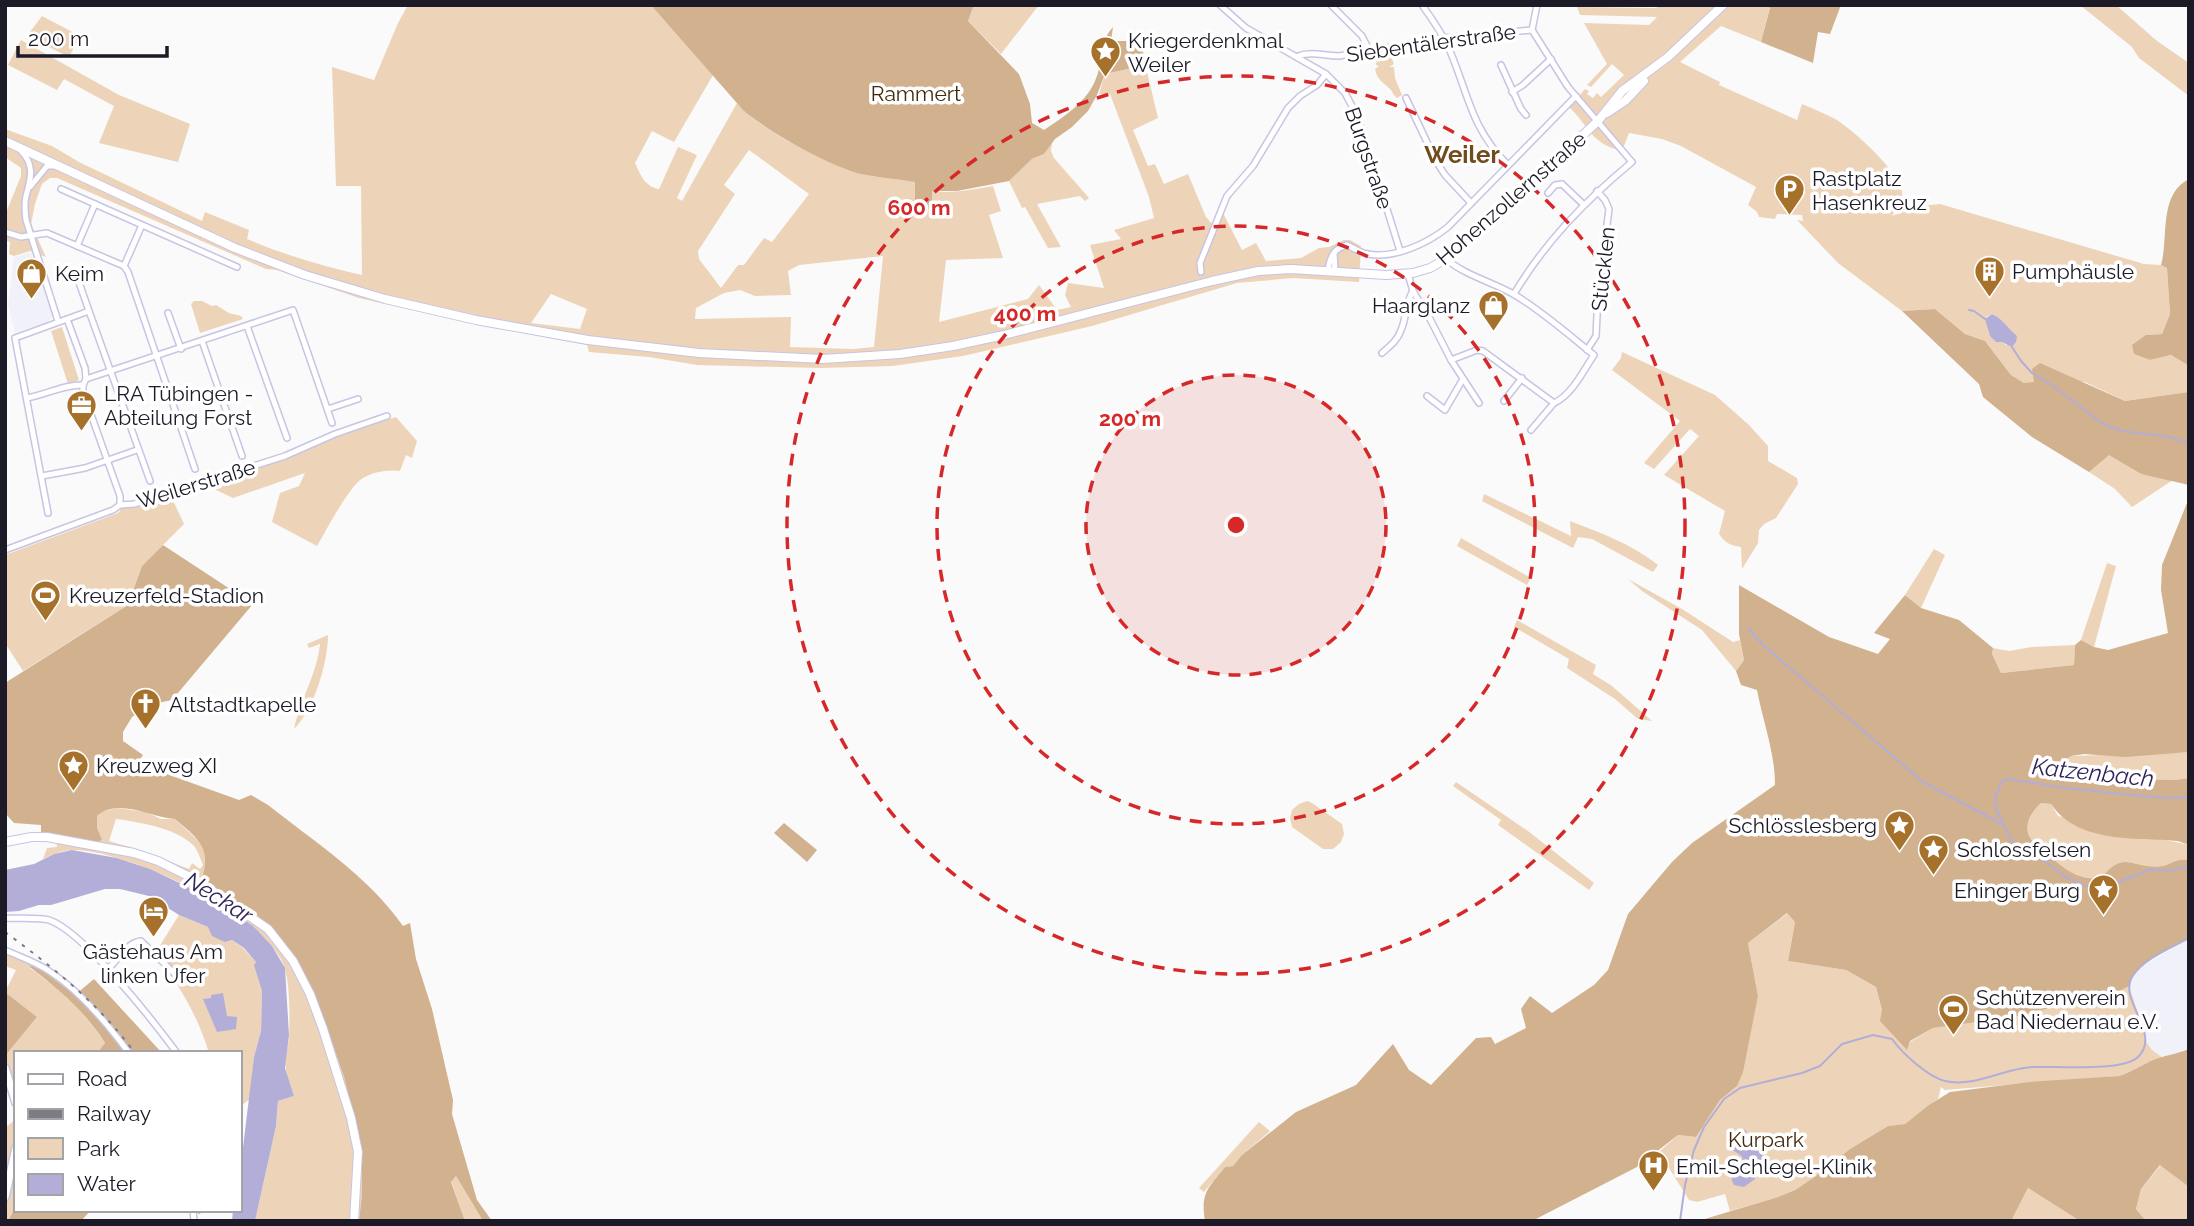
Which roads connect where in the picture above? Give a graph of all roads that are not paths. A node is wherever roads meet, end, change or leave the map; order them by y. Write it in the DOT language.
graph roads {
  1 [pos="1220,5"];
  2 [pos="1331,5"];
  3 [pos="1422,5"];
  4 [pos="1537,5"];
  5 [pos="1723,5"];
  6 [pos="1532,30"];
  7 [pos="1442,38"];
  8 [pos="1369,50"];
  9 [pos="1298,56"];
  10 [pos="1551,59"];
  11 [pos="1501,65"];
  12 [pos="1326,74"];
  13 [pos="1512,92"];
  14 [pos="1576,96"];
  15 [pos="1406,98"];
  16 [pos="1526,115"];
  17 [pos="1598,121"];
  18 [pos="8,142"];
  19 [pos="42,157"];
  20 [pos="1508,165"];
  21 [pos="65,168"];
  22 [pos="32,170"];
  23 [pos="38,175"];
  24 [pos="28,189"];
  25 [pos="61,189"];
  26 [pos="1597,191"];
  27 [pos="1548,193"];
  28 [pos="1471,203"];
  29 [pos="95,204"];
  30 [pos="1583,204"];
  31 [pos="142,225"];
  32 [pos="5,232"];
  33 [pos="31,235"];
  34 [pos="77,246"];
  35 [pos="1400,251"];
  36 [pos="1447,259"];
  37 [pos="124,265"];
  38 [pos="237,267"];
  39 [pos="1332,270"];
  40 [pos="75,271"];
  41 [pos="1200,272"];
  42 [pos="1408,274"];
  43 [pos="1413,291"];
  44 [pos="1514,294"];
  45 [pos="89,311"];
  46 [pos="168,313"];
  47 [pos="67,318"];
  48 [pos="58,321"];
  49 [pos="247,326"];
  50 [pos="202,341"];
  51 [pos="181,349"];
  52 [pos="1587,350"];
  53 [pos="1382,352"];
  54 [pos="157,357"];
  55 [pos="1451,360"];
  56 [pos="110,372"];
  57 [pos="1522,378"];
  58 [pos="1464,379"];
  59 [pos="85,382"];
  60 [pos="1427,396"];
  61 [pos="27,398"];
  62 [pos="358,399"];
  63 [pos="1504,401"];
  64 [pos="1479,402"];
  65 [pos="1554,403"];
  66 [pos="328,409"];
  67 [pos="387,416"];
  68 [pos="332,423"];
  69 [pos="1531,430"];
  70 [pos="287,438"];
  71 [pos="137,450"];
  72 [pos="242,456"];
  73 [pos="108,460"];
  74 [pos="195,469"];
  75 [pos="42,476"];
  76 [pos="150,481"];
  77 [pos="120,505"];
  78 [pos="48,513"];
  79 [pos="5,550"];
  80 [pos="5,842"];
  81 [pos="5,918"];
  82 [pos="5,950"];
  83 [pos="108,969"];
  84 [pos="176,975"];
  85 [pos="127,1051"];
  86 [pos="175,1051"];
  87 [pos="5,1068"];
  88 [pos="14,1097"];
  89 [pos="14,1156"];
  90 [pos="5,1197"];
  91 [pos="354,1221"];
  1 -- 9 [label="street, Burgstraße"];
  2 -- 8 [label="street"];
  3 -- 7 [label="street"];
  4 -- 6 [label="street"];
  5 -- 17 [label="main road, Hohenzollernstraße"];
  6 -- 7 [label="street, Siebentälerstraße"];
  6 -- 10 [label="street, Siebentälerstraße"];
  7 -- 8 [label="street, Siebentälerstraße"];
  7 -- 20 [label="street"];
  8 -- 9 [label="street, Siebentälerstraße"];
  9 -- 12 [label="street, Burgstraße"];
  10 -- 13 [label="street"];
  10 -- 14 [label="street, Siebentälerstraße"];
  11 -- 13 [label="street, Siebentälerstraße"];
  12 -- 35 [label="street, Burgstraße"];
  12 -- 41 [label="street"];
  13 -- 16 [label="street, Siebentälerstraße"];
  14 -- 17 [label="street, Siebentälerstraße"];
  14 -- 20 [label="street"];
  15 -- 28 [label="street"];
  17 -- 26 [label="street, Siebentälerstraße"];
  17 -- 36 [label="main road, Hohenzollernstraße"];
  18 -- 19 [label="main road, Hohenzollernstraße"];
  18 -- 22 [label="street"];
  19 -- 21 [label="main road, Hohenzollernstraße"];
  19 -- 22 [label="street"];
  19 -- 23 [label="street"];
  20 -- 28 [label="street"];
  21 -- 23 [label="street"];
  21 -- 39 [label="main road, Hohenzollernstraße"];
  22 -- 24 [label="street"];
  23 -- 24 [label="street"];
  24 -- 33 [label="street"];
  25 -- 29 [label="street"];
  26 -- 30 [label="street"];
  26 -- 52 [label="street, Stücklen"];
  27 -- 30 [label="street"];
  28 -- 35 [label="street"];
  29 -- 31 [label="street"];
  29 -- 34 [label="street"];
  30 -- 44 [label="street"];
  31 -- 37 [label="street"];
  31 -- 38 [label="street"];
  32 -- 33 [label="street"];
  33 -- 34 [label="street"];
  33 -- 48 [label="street"];
  34 -- 37 [label="street"];
  35 -- 39 [label="street"];
  36 -- 42 [label="main road, Hohenzollernstraße"];
  36 -- 44 [label="street"];
  37 -- 54 [label="street"];
  39 -- 42 [label="main road, Hohenzollernstraße"];
  40 -- 45 [label="street"];
  42 -- 43 [label="street"];
  43 -- 53 [label="street"];
  43 -- 55 [label="street"];
  44 -- 52 [label="street"];
  45 -- 47 [label="street"];
  45 -- 56 [label="street"];
  46 -- 51 [label="street"];
  47 -- 48 [label="street"];
  47 -- 59 [label="street"];
  48 -- 61 [label="street"];
  49 -- 50 [label="street"];
  49 -- 66 [label="street"];
  49 -- 70 [label="street"];
  50 -- 51 [label="street"];
  50 -- 72 [label="street"];
  51 -- 54 [label="street"];
  52 -- 65 [label="street"];
  54 -- 56 [label="street"];
  54 -- 74 [label="street"];
  55 -- 57 [label="street"];
  55 -- 58 [label="street"];
  56 -- 59 [label="street"];
  56 -- 71 [label="street"];
  57 -- 63 [label="street"];
  57 -- 65 [label="street"];
  58 -- 60 [label="street"];
  58 -- 64 [label="street"];
  59 -- 61 [label="street"];
  59 -- 73 [label="street"];
  61 -- 75 [label="street"];
  62 -- 66 [label="street"];
  65 -- 69 [label="street"];
  66 -- 68 [label="street"];
  67 -- 77 [label="street, Weilerstraße"];
  71 -- 73 [label="street"];
  71 -- 76 [label="street"];
  73 -- 75 [label="street"];
  73 -- 77 [label="street"];
  75 -- 78 [label="street"];
  77 -- 79 [label="street, Weilerstraße"];
  80 -- 91 [label="main road"];
  81 -- 83 [label="street"];
  82 -- 85 [label="street"];
  83 -- 84 [label="street"];
  83 -- 86 [label="street"];
  87 -- 88 [label="street"];
  89 -- 90 [label="street"];
}
